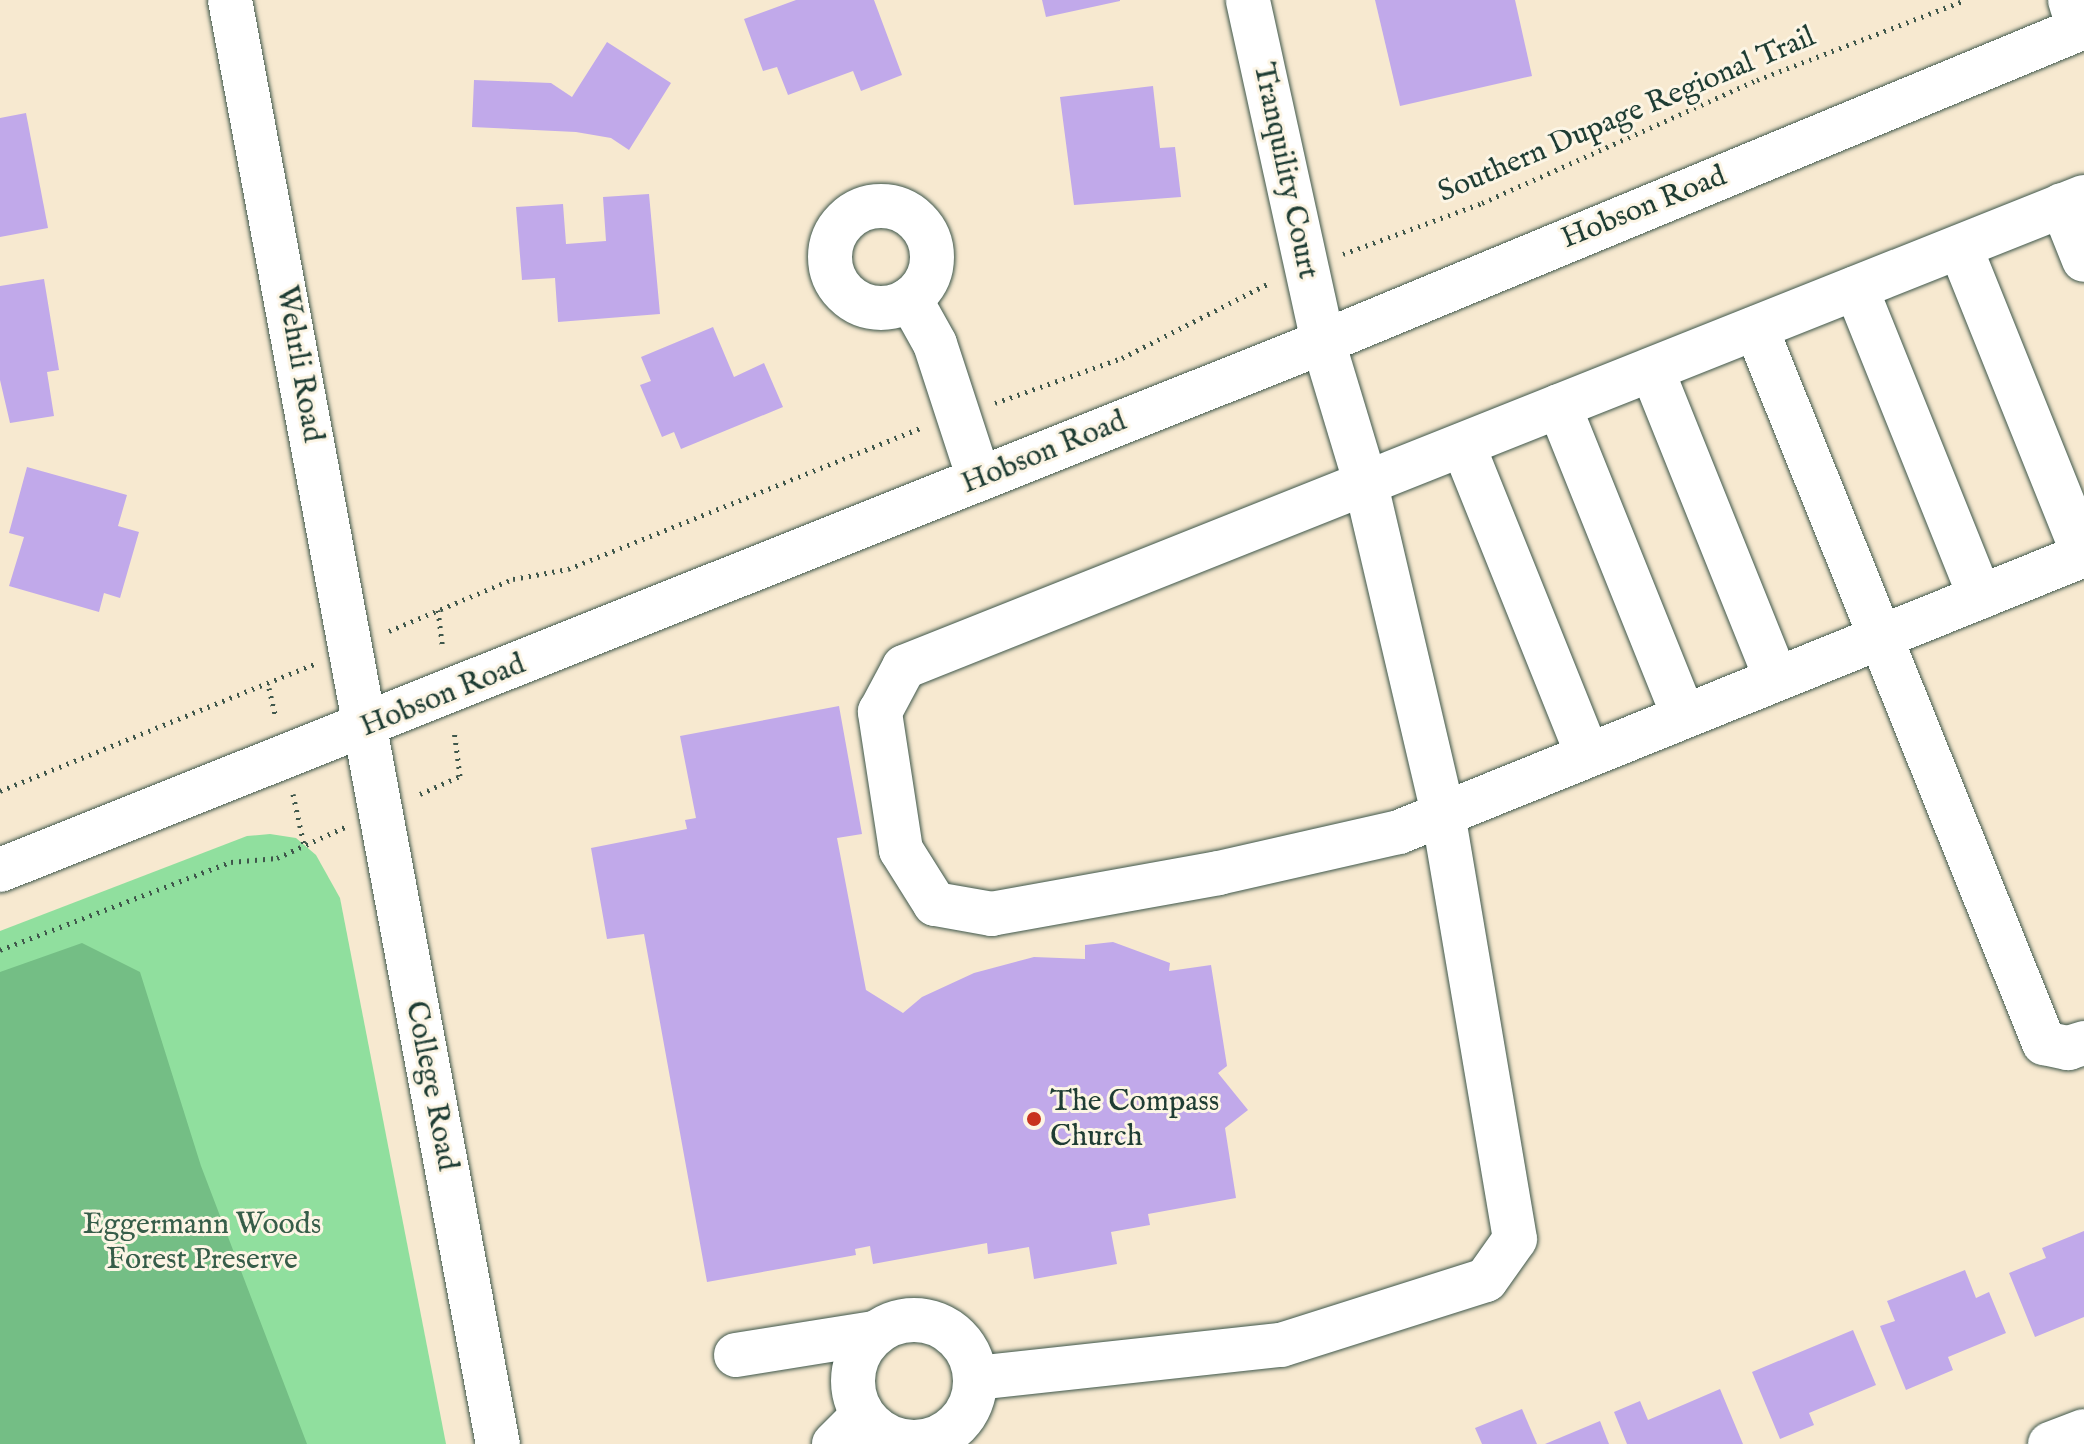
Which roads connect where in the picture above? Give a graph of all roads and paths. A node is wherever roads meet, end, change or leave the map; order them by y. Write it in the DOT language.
graph roads {
  1 [pos="230,0"];
  2 [pos="1248,0"];
  3 [pos="1965,0"];
  4 [pos="2078,19"];
  5 [pos="2073,201"];
  6 [pos="1960,247"];
  7 [pos="1350,251"];
  8 [pos="2084,260"];
  9 [pos="1282,277"];
  10 [pos="1856,288"];
  11 [pos="910,299"];
  12 [pos="1756,328"];
  13 [pos="1323,342"];
  14 [pos="1652,370"];
  15 [pos="1006,399"];
  16 [pos="1559,406"];
  17 [pos="920,429"];
  18 [pos="1463,445"];
  19 [pos="979,479"];
  20 [pos="1366,484"];
  21 [pos="1980,597"];
  22 [pos="438,610"];
  23 [pos="1879,636"];
  24 [pos="1776,678"];
  25 [pos="273,681"];
  26 [pos="1683,715"];
  27 [pos="363,728"];
  28 [pos="1587,754"];
  29 [pos="0,791"];
  30 [pos="1443,813"];
  31 [pos="304,845"];
  32 [pos="0,870"];
  33 [pos="0,950"];
  34 [pos="2084,1043"];
  35 [pos="874,1333"];
  36 [pos="736,1355"];
  37 [pos="976,1378"];
  38 [pos="848,1430"];
  39 [pos="2084,1431"];
  40 [pos="498,1444"];
  41 [pos="2050,1444"];
  1 -- 27 [label="main road, Wehrli Road"];
  2 -- 13 [label="main road, Tranquility Court"];
  3 -- 7 [label="path, Southern Dupage Regional Trail"];
  4 -- 13 [label="main road, Hobson Road"];
  5 -- 6 [label="main road"];
  5 -- 8 [label="main road"];
  6 -- 10 [label="main road"];
  6 -- 21 [label="main road"];
  9 -- 15 [label="path"];
  10 -- 12 [label="main road"];
  10 -- 21 [label="main road"];
  11 -- 19 [label="main road"];
  12 -- 14 [label="main road"];
  12 -- 23 [label="main road"];
  13 -- 19 [label="main road, Hobson Road"];
  13 -- 20 [label="main road, Tranquility Court"];
  14 -- 16 [label="main road"];
  14 -- 24 [label="main road"];
  16 -- 18 [label="main road"];
  16 -- 26 [label="main road"];
  17 -- 22 [label="path"];
  18 -- 20 [label="main road"];
  18 -- 28 [label="main road"];
  19 -- 27 [label="main road, Hobson Road"];
  20 -- 30 [label="main road, Tranquility Court"];
  20 -- 30 [label="main road"];
  21 -- 23 [label="main road"];
  23 -- 24 [label="main road"];
  23 -- 34 [label="main road"];
  24 -- 26 [label="main road"];
  25 -- 29 [label="path"];
  26 -- 28 [label="main road"];
  27 -- 32 [label="main road, Hobson Road"];
  27 -- 40 [label="main road, College Road"];
  28 -- 30 [label="main road"];
  30 -- 37 [label="main road, Tranquility Court"];
  31 -- 33 [label="path"];
  35 -- 36 [label="main road"];
  35 -- 37 [label="main road"];
  35 -- 38 [label="main road"];
  37 -- 38 [label="main road"];
  39 -- 41 [label="main road"];
}
